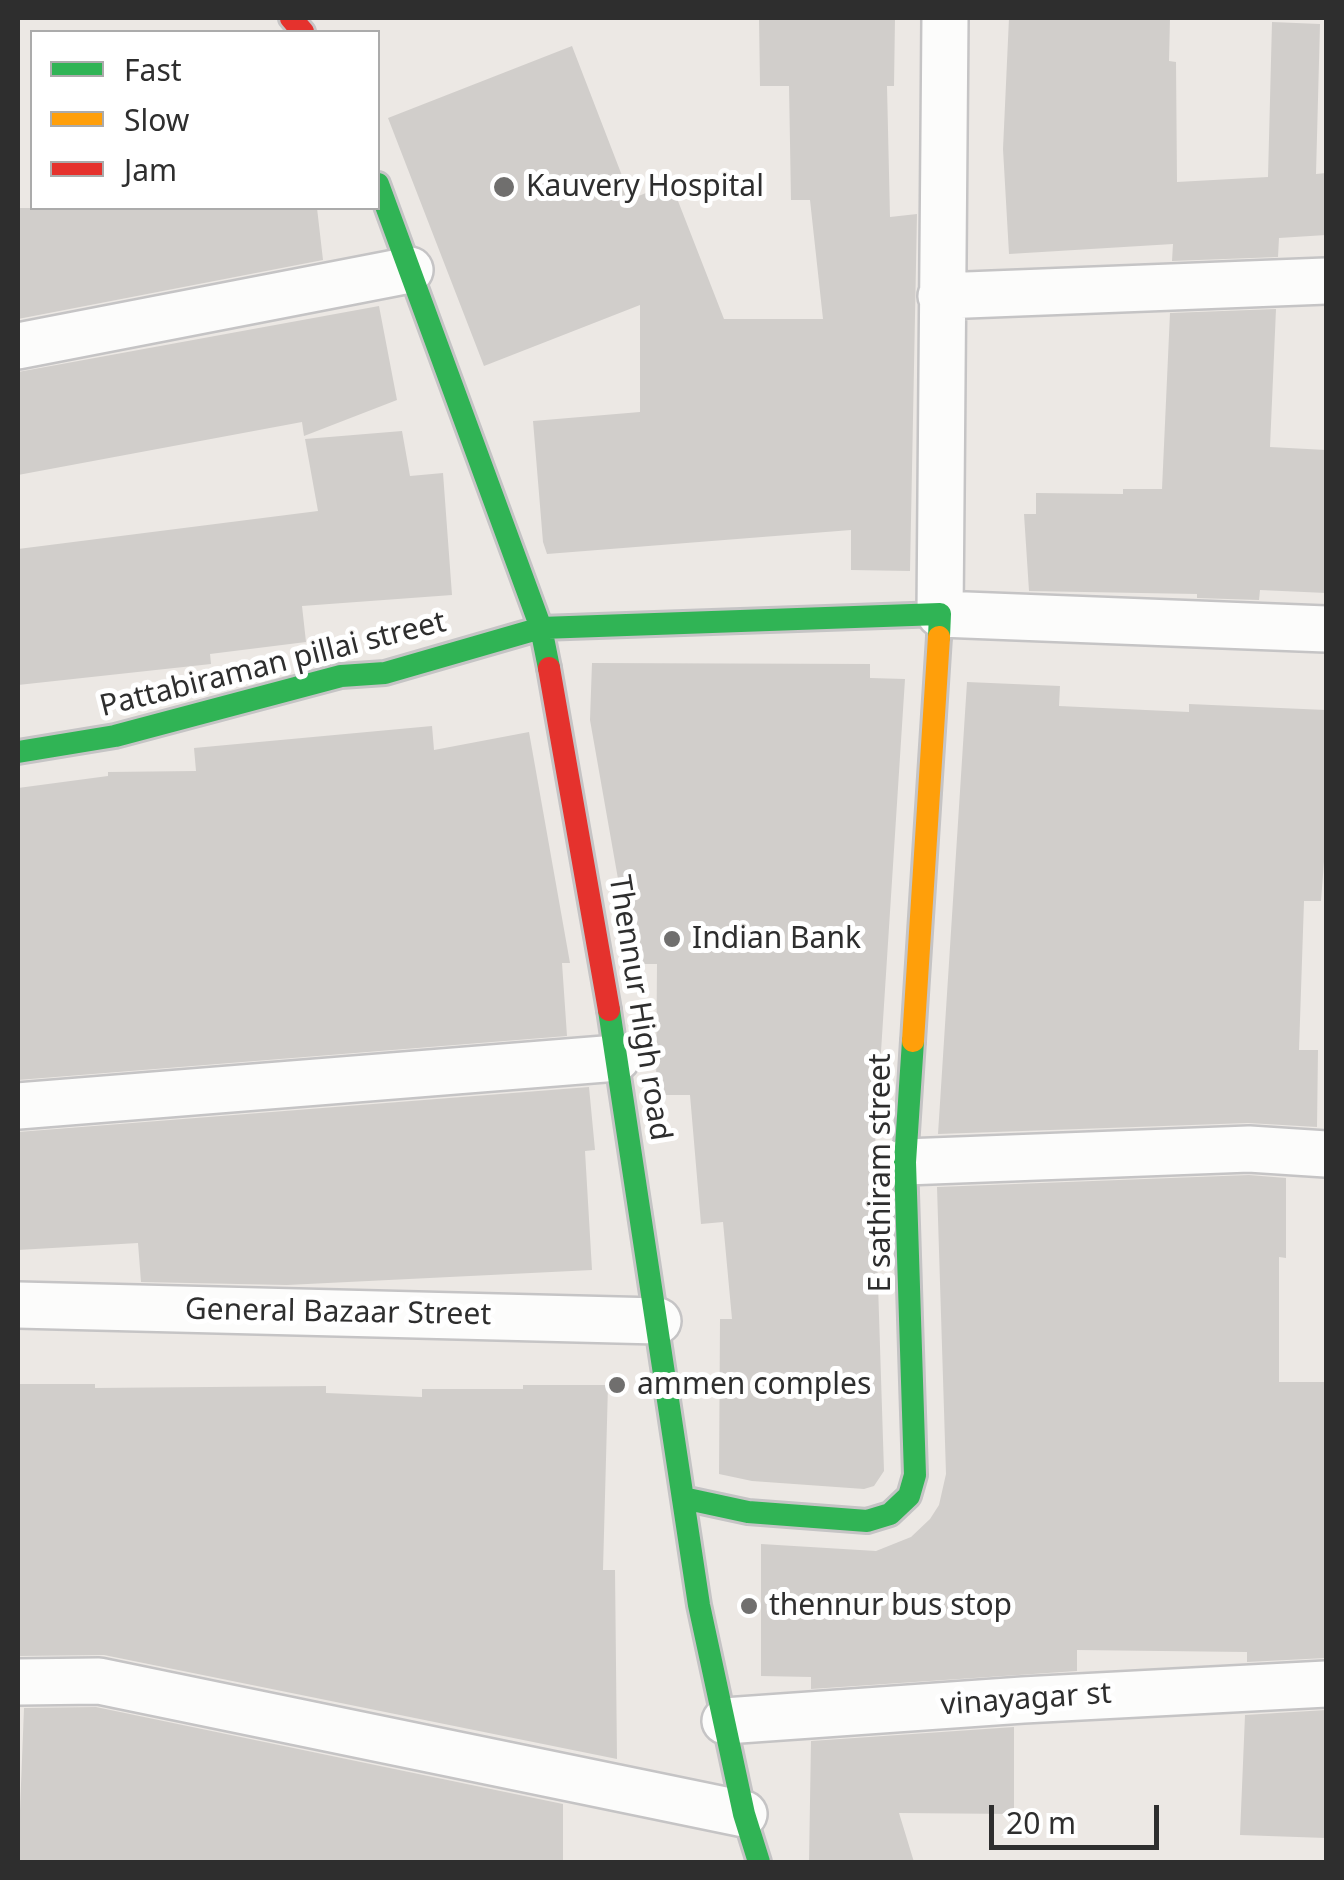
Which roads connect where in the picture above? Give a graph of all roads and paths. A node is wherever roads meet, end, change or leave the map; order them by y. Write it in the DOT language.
graph roads {
  1 [pos="945,18"];
  2 [pos="380,189"];
  3 [pos="410,270"];
  4 [pos="1326,282"];
  5 [pos="942,296"];
  6 [pos="18,346"];
  7 [pos="940,614"];
  8 [pos="541,628"];
  9 [pos="1326,629"];
  10 [pos="18,752"];
  11 [pos="616,1058"];
  12 [pos="18,1106"];
  13 [pos="1326,1154"];
  14 [pos="905,1162"];
  15 [pos="18,1305"];
  16 [pos="658,1321"];
  17 [pos="683,1498"];
  18 [pos="18,1682"];
  19 [pos="1326,1684"];
  20 [pos="725,1721"];
  21 [pos="744,1814"];
  22 [pos="758,1862"];
  1 -- 5 [label="street"];
  2 -- 3 [label="street, Thennur High road"];
  3 -- 6 [label="street"];
  3 -- 8 [label="street, Thennur High road"];
  4 -- 5 [label="street"];
  5 -- 7 [label="street"];
  7 -- 8 [label="street, Pattabiraman pillai street"];
  7 -- 9 [label="street"];
  7 -- 14 [label="street, E sathiram street"];
  8 -- 10 [label="street, Pattabiraman pillai street"];
  8 -- 11 [label="street, Thennur High road"];
  11 -- 12 [label="street"];
  11 -- 16 [label="street, Thennur High road"];
  13 -- 14 [label="street"];
  14 -- 17 [label="street, E sathiram street"];
  15 -- 16 [label="street, General Bazaar Street"];
  16 -- 17 [label="street, Thennur High road"];
  17 -- 20 [label="street, Thennur High road"];
  18 -- 21 [label="street"];
  19 -- 20 [label="street, vinayagar st"];
  20 -- 21 [label="street, Thennur High road"];
  21 -- 22 [label="street, Thennur High road"];
}
